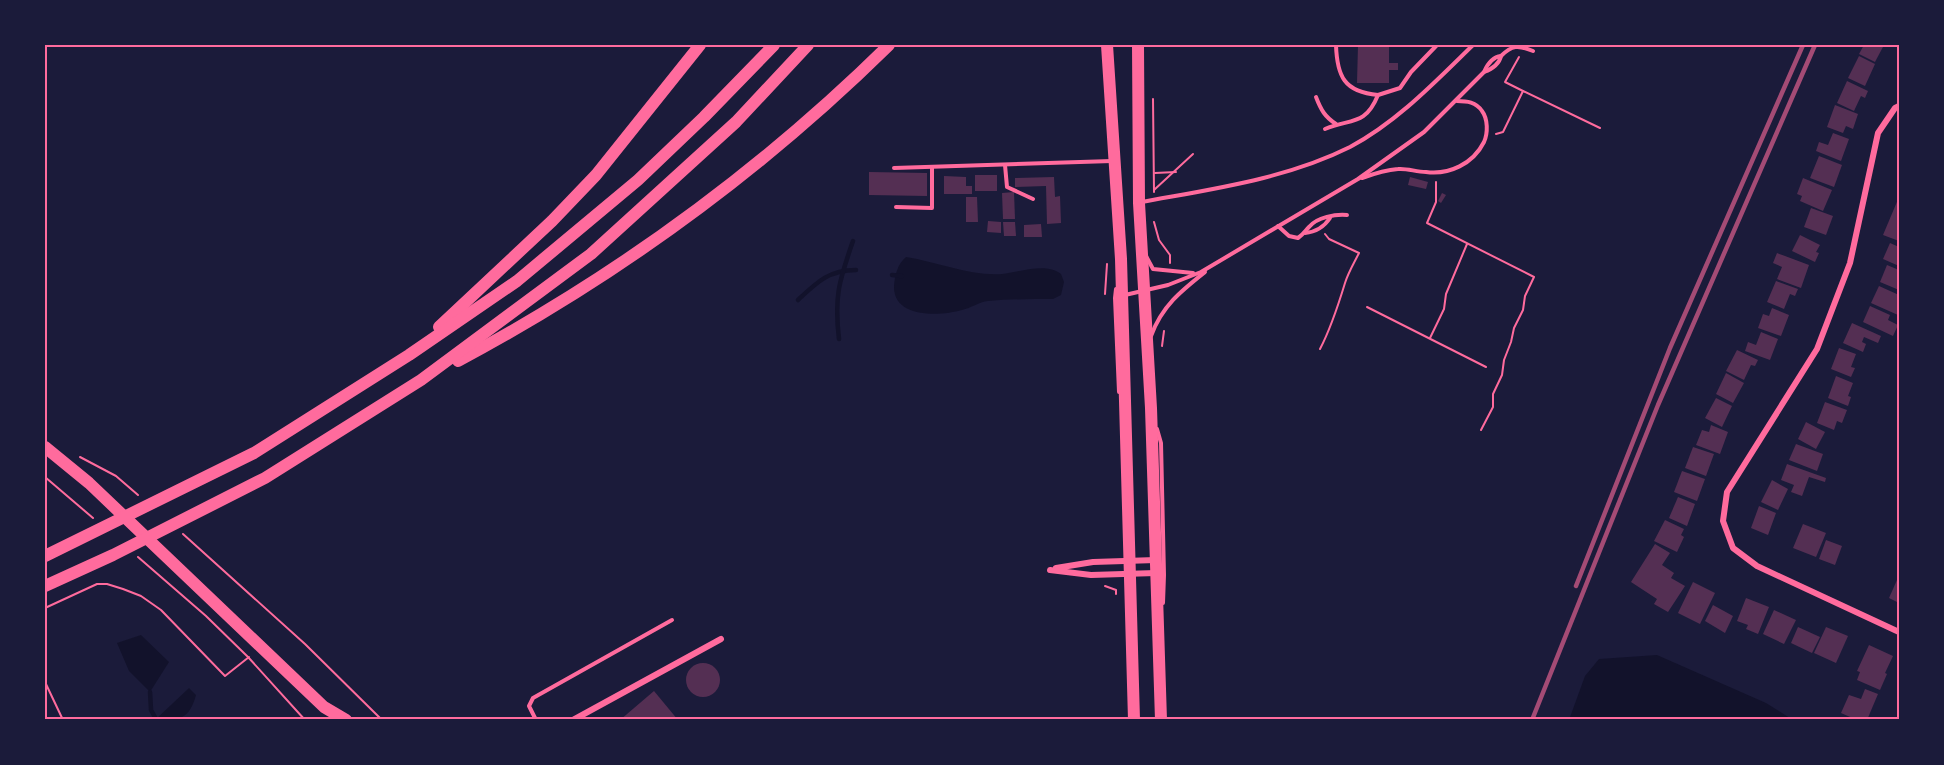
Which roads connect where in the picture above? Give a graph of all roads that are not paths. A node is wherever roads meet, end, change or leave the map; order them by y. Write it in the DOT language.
graph roads {
  1 [pos="700,45"];
  2 [pos="774,45"];
  3 [pos="808,45"];
  4 [pos="889,45"];
  5 [pos="1107,45"];
  6 [pos="1138,45"];
  7 [pos="1336,45"];
  8 [pos="1437,45"];
  9 [pos="1473,45"];
  10 [pos="1519,46"];
  11 [pos="1533,51"];
  12 [pos="1414,63"];
  13 [pos="1411,72"];
  14 [pos="1378,94"];
  15 [pos="1316,98"];
  16 [pos="1456,100"];
  17 [pos="1899,106"];
  18 [pos="1336,124"];
  19 [pos="1325,129"];
  20 [pos="1114,162"];
  21 [pos="1005,165"];
  22 [pos="932,167"];
  23 [pos="894,168"];
  24 [pos="1358,179"];
  25 [pos="1033,199"];
  26 [pos="1139,203"];
  27 [pos="896,207"];
  28 [pos="1347,215"];
  29 [pos="1330,218"];
  30 [pos="1278,226"];
  31 [pos="1305,233"];
  32 [pos="1141,248"];
  33 [pos="1121,259"];
  34 [pos="1213,266"];
  35 [pos="1195,274"];
  36 [pos="1144,291"];
  37 [pos="1121,296"];
  38 [pos="1147,345"];
  39 [pos="410,355"];
  40 [pos="421,380"];
  41 [pos="1151,408"];
  42 [pos="45,447"];
  43 [pos="1128,485"];
  44 [pos="45,556"];
  45 [pos="1156,566"];
  46 [pos="1130,567"];
  47 [pos="45,586"];
  48 [pos="672,620"];
  49 [pos="1899,632"];
  50 [pos="721,639"];
  51 [pos="1159,670"];
  52 [pos="324,707"];
  53 [pos="332,720"];
  54 [pos="346,720"];
  55 [pos="536,720"];
  56 [pos="573,720"];
  57 [pos="1134,720"];
  58 [pos="1161,720"];
  1 -- 39 [label="highway"];
  2 -- 39 [label="highway"];
  3 -- 40 [label="highway"];
  4 -- 40 [label="highway"];
  5 -- 20 [label="highway"];
  6 -- 26 [label="highway"];
  7 -- 14 [label="lane"];
  8 -- 13 [label="lane"];
  9 -- 26 [label="lane"];
  10 -- 11 [label="lane"];
  10 -- 16 [label="lane"];
  12 -- 13 [label="lane"];
  13 -- 14 [label="lane"];
  14 -- 18 [label="lane"];
  15 -- 18 [label="lane"];
  16 -- 24 [label="lane"];
  16 -- 24 [label="lane"];
  17 -- 49 [label="street"];
  18 -- 19 [label="lane"];
  20 -- 21 [label="lane"];
  20 -- 33 [label="highway"];
  21 -- 22 [label="lane"];
  21 -- 25 [label="lane"];
  22 -- 23 [label="lane"];
  22 -- 27 [label="lane"];
  24 -- 30 [label="lane"];
  26 -- 32 [label="highway"];
  28 -- 29 [label="lane"];
  29 -- 31 [label="lane"];
  29 -- 31 [label="lane"];
  30 -- 31 [label="lane"];
  30 -- 34 [label="lane"];
  32 -- 35 [label="lane"];
  32 -- 36 [label="highway"];
  33 -- 37 [label="highway"];
  33 -- 43 [label="lane"];
  34 -- 35 [label="lane"];
  34 -- 38 [label="lane"];
  35 -- 36 [label="lane"];
  36 -- 37 [label="lane"];
  36 -- 38 [label="highway"];
  37 -- 43 [label="highway"];
  38 -- 41 [label="highway"];
  39 -- 44 [label="highway"];
  40 -- 47 [label="highway"];
  41 -- 45 [label="highway"];
  41 -- 51 [label="lane"];
  42 -- 52 [label="highway"];
  43 -- 46 [label="highway"];
  45 -- 46 [label="street"];
  45 -- 46 [label="street"];
  45 -- 51 [label="highway"];
  46 -- 46 [label="street"];
  46 -- 57 [label="highway"];
  48 -- 55 [label="lane"];
  50 -- 56 [label="street"];
  51 -- 58 [label="highway"];
  52 -- 53 [label="highway"];
  52 -- 54 [label="highway"];
}
